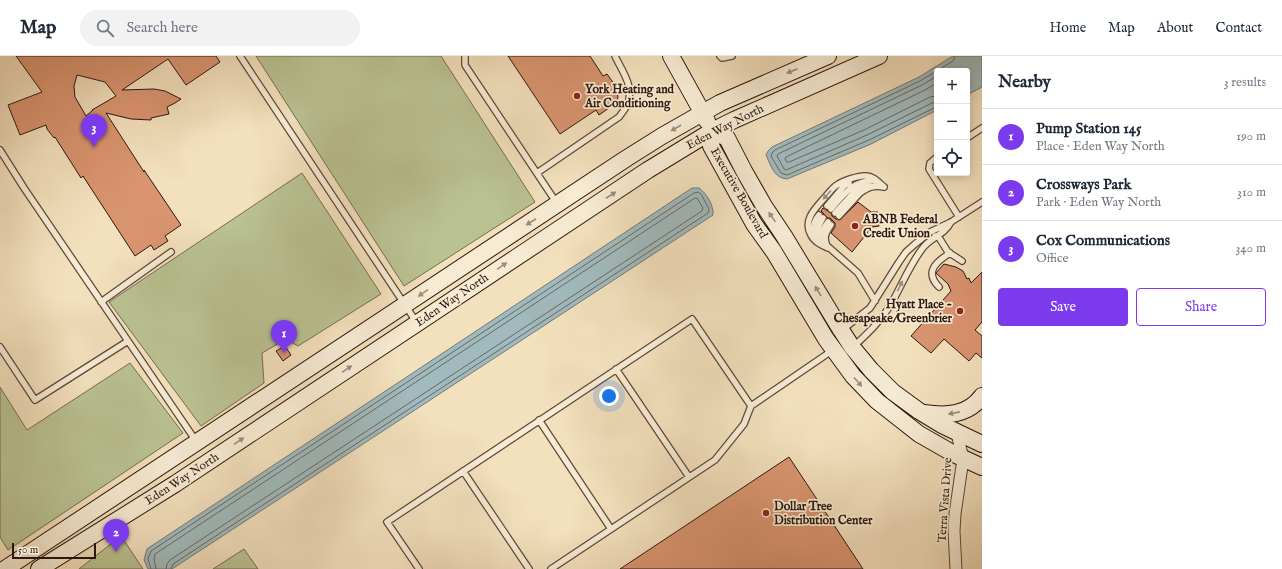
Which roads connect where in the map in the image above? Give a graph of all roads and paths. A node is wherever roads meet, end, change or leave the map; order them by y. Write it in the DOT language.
graph roads {
  1 [pos="240,56"];
  2 [pos="465,56"];
  3 [pos="614,56"];
  4 [pos="671,56"];
  5 [pos="720,56"];
  6 [pos="732,56"];
  7 [pos="828,56"];
  8 [pos="879,56"];
  9 [pos="702,113"];
  10 [pos="982,128"];
  11 [pos="712,131"];
  12 [pos="970,136"];
  13 [pos="0,150"];
  14 [pos="2,159"];
  15 [pos="934,160"];
  16 [pos="537,173"];
  17 [pos="879,183"];
  18 [pos="982,202"];
  19 [pos="557,204"];
  20 [pos="959,217"];
  21 [pos="951,222"];
  22 [pos="925,236"];
  23 [pos="938,236"];
  24 [pos="826,246"];
  25 [pos="171,252"];
  26 [pos="950,253"];
  27 [pos="962,260"];
  28 [pos="939,287"];
  29 [pos="875,301"];
  30 [pos="101,302"];
  31 [pos="404,306"];
  32 [pos="417,323"];
  33 [pos="128,341"];
  34 [pos="839,344"];
  35 [pos="0,347"];
  36 [pos="616,369"];
  37 [pos="982,396"];
  38 [pos="751,406"];
  39 [pos="921,412"];
  40 [pos="539,420"];
  41 [pos="957,433"];
  42 [pos="197,443"];
  43 [pos="982,444"];
  44 [pos="963,459"];
  45 [pos="982,466"];
  46 [pos="463,471"];
  47 [pos="689,477"];
  48 [pos="175,484"];
  49 [pos="611,529"];
  50 [pos="0,564"];
  51 [pos="4,569"];
  52 [pos="39,569"];
  53 [pos="52,569"];
  54 [pos="419,569"];
  55 [pos="529,569"];
  56 [pos="551,569"];
  57 [pos="956,569"];
  1 -- 31 [label="lane"];
  2 -- 16 [label="lane"];
  3 -- 16 [label="lane"];
  4 -- 9 [label="street"];
  5 -- 6 [label="lane"];
  7 -- 9 [label="street, Eden Way North, one-way"];
  8 -- 11 [label="street, Eden Way North"];
  9 -- 11 [label="street"];
  9 -- 19 [label="street, Eden Way North, one-way"];
  10 -- 12 [label="lane"];
  32 -- 11 [label="street, Eden Way North, one-way"];
  11 -- 34 [label="street, Executive Boulevard"];
  13 -- 14 [label="lane"];
  14 -- 30 [label="lane"];
  15 -- 20 [label="lane"];
  16 -- 19 [label="lane"];
  17 -- 17 [label="lane"];
  17 -- 24 [label="lane, one-way"];
  18 -- 20 [label="lane"];
  19 -- 31 [label="street, Eden Way North, one-way"];
  20 -- 21 [label="lane"];
  21 -- 22 [label="lane"];
  21 -- 23 [label="lane"];
  22 -- 23 [label="lane"];
  22 -- 29 [label="lane"];
  23 -- 26 [label="lane"];
  34 -- 23 [label="lane, one-way"];
  24 -- 24 [label="lane"];
  24 -- 29 [label="lane"];
  25 -- 30 [label="lane"];
  26 -- 27 [label="lane"];
  26 -- 28 [label="lane"];
  29 -- 34 [label="lane"];
  30 -- 33 [label="lane"];
  31 -- 32 [label="lane"];
  31 -- 42 [label="street, Eden Way North"];
  48 -- 32 [label="street, Eden Way North, one-way"];
  33 -- 35 [label="lane"];
  33 -- 42 [label="lane"];
  34 -- 38 [label="lane"];
  34 -- 39 [label="street, Executive Boulevard"];
  34 -- 44 [label="street, Executive Boulevard, one-way"];
  36 -- 38 [label="lane"];
  36 -- 40 [label="lane"];
  36 -- 47 [label="lane"];
  37 -- 39 [label="street, one-way"];
  38 -- 47 [label="lane"];
  39 -- 41 [label="street, Executive Boulevard"];
  40 -- 46 [label="lane"];
  40 -- 49 [label="lane"];
  41 -- 43 [label="street, Executive Boulevard"];
  41 -- 44 [label="street, Terra Vista Drive"];
  42 -- 51 [label="street, Eden Way North"];
  44 -- 45 [label="street, Executive Boulevard"];
  44 -- 57 [label="street, Terra Vista Drive"];
  46 -- 54 [label="lane"];
  46 -- 55 [label="lane"];
  47 -- 49 [label="lane"];
  48 -- 52 [label="street, Eden Way North"];
  48 -- 53 [label="street"];
  49 -- 56 [label="lane"];
  50 -- 51 [label="street"];
}
